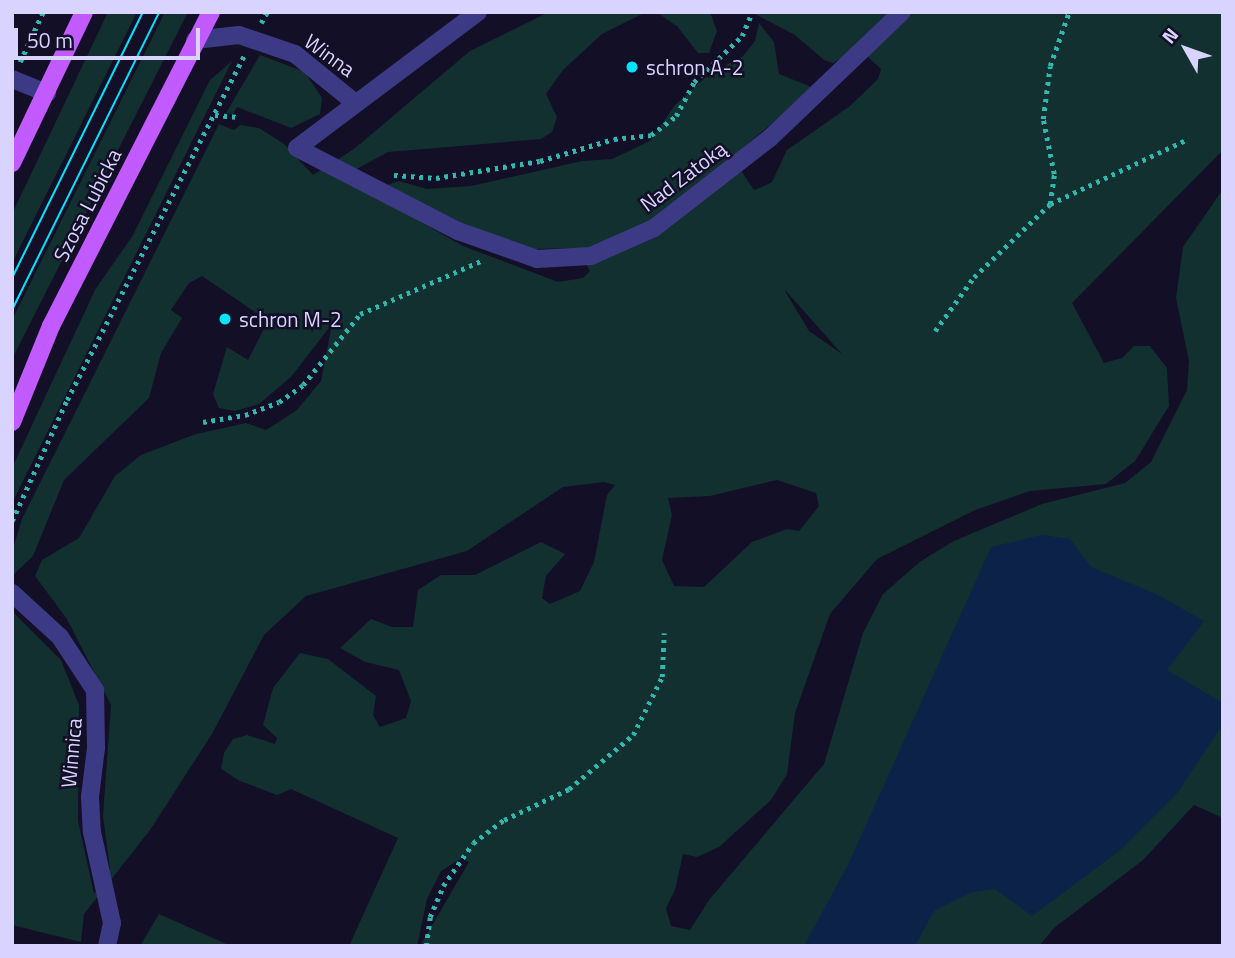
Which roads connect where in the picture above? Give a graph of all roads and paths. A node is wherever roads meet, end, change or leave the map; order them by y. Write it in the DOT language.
graph roads {
  1 [pos="43,12"];
  2 [pos="84,12"];
  3 [pos="211,12"];
  4 [pos="267,12"];
  5 [pos="478,12"];
  6 [pos="752,12"];
  7 [pos="902,12"];
  8 [pos="1069,12"];
  9 [pos="252,39"];
  10 [pos="195,40"];
  11 [pos="15,73"];
  12 [pos="47,93"];
  13 [pos="354,102"];
  14 [pos="215,115"];
  15 [pos="236,117"];
  16 [pos="1188,139"];
  17 [pos="297,148"];
  18 [pos="12,163"];
  19 [pos="366,184"];
  20 [pos="1050,205"];
  21 [pos="501,247"];
  22 [pos="51,326"];
  23 [pos="935,331"];
  24 [pos="12,398"];
  25 [pos="12,422"];
  26 [pos="203,422"];
  27 [pos="12,521"];
  28 [pos="12,593"];
  29 [pos="664,633"];
  30 [pos="107,946"];
  31 [pos="426,946"];
  1 -- 11 [label="path"];
  2 -- 12 [label="main road"];
  3 -- 10 [label="main road, Szosa Lubicka"];
  4 -- 9 [label="path"];
  5 -- 13 [label="street, Winna"];
  6 -- 19 [label="path"];
  7 -- 21 [label="street, Nad Zatoką"];
  8 -- 20 [label="path"];
  9 -- 10 [label="street, Winna"];
  9 -- 13 [label="street, Winna"];
  9 -- 14 [label="path"];
  10 -- 22 [label="main road, Szosa Lubicka"];
  11 -- 12 [label="street"];
  12 -- 18 [label="main road"];
  13 -- 17 [label="street, Winna"];
  14 -- 15 [label="path"];
  14 -- 27 [label="path"];
  16 -- 20 [label="path"];
  17 -- 19 [label="street, Nad Zatoką"];
  19 -- 21 [label="street, Nad Zatoką"];
  20 -- 23 [label="path"];
  21 -- 26 [label="path"];
  22 -- 24 [label="main road"];
  22 -- 25 [label="main road, Szosa Lubicka"];
  28 -- 30 [label="street, Winnica"];
  29 -- 31 [label="path"];
}
